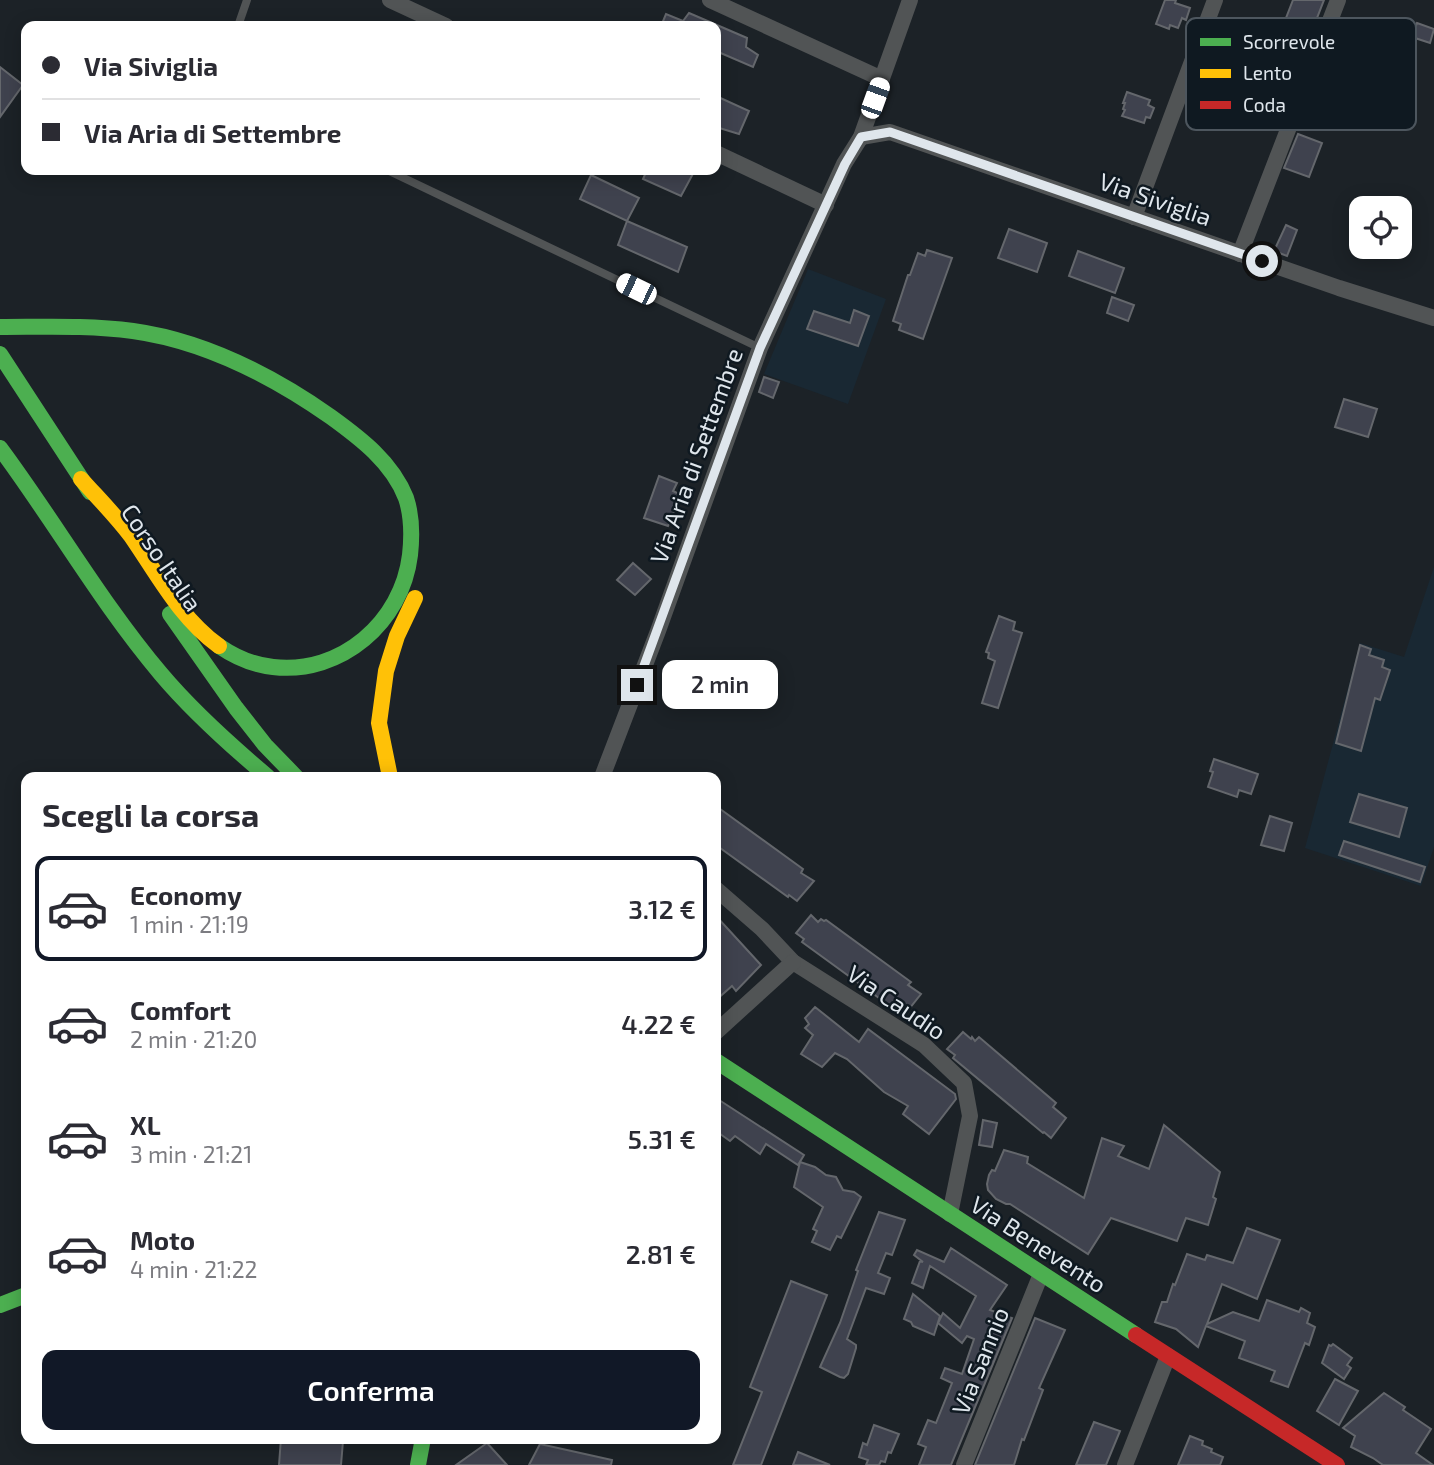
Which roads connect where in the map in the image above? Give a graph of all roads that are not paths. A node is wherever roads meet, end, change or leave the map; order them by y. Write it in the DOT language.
graph roads {
  1 [pos="247,0"];
  2 [pos="390,0"];
  3 [pos="710,0"];
  4 [pos="910,0"];
  5 [pos="1214,0"];
  6 [pos="1338,0"];
  7 [pos="1207,18"];
  8 [pos="1331,18"];
  9 [pos="240,21"];
  10 [pos="435,21"];
  11 [pos="1186,76"];
  12 [pos="882,79"];
  13 [pos="1288,130"];
  14 [pos="861,137"];
  15 [pos="721,155"];
  16 [pos="397,175"];
  17 [pos="826,205"];
  18 [pos="1134,217"];
  19 [pos="1240,254"];
  20 [pos="4,312"];
  21 [pos="1434,318"];
  22 [pos="0,327"];
  23 [pos="760,348"];
  24 [pos="0,354"];
  25 [pos="0,448"];
  26 [pos="81,479"];
  27 [pos="426,546"];
  28 [pos="421,579"];
  29 [pos="263,772"];
  30 [pos="291,772"];
  31 [pos="389,772"];
  32 [pos="604,772"];
  33 [pos="721,893"];
  34 [pos="793,962"];
  35 [pos="721,1027"];
  36 [pos="721,1064"];
  37 [pos="950,1214"];
  38 [pos="1041,1274"];
  39 [pos="21,1297"];
  40 [pos="0,1305"];
  41 [pos="1168,1356"];
  42 [pos="422,1444"];
  43 [pos="1334,1464"];
  44 [pos="418,1465"];
  45 [pos="964,1465"];
  46 [pos="1125,1465"];
  1 -- 9 [label="lane"];
  2 -- 10 [label="street"];
  3 -- 12 [label="street"];
  4 -- 12 [label="street, Via Aria di Settembre"];
  5 -- 7 [label="street"];
  6 -- 8 [label="street"];
  11 -- 18 [label="street"];
  12 -- 14 [label="street, Via Aria di Settembre"];
  13 -- 19 [label="street"];
  14 -- 17 [label="street, Via Aria di Settembre"];
  14 -- 18 [label="street, Via Siviglia"];
  15 -- 17 [label="street"];
  16 -- 23 [label="lane"];
  17 -- 23 [label="street, Via Aria di Settembre"];
  18 -- 19 [label="street, Via Siviglia"];
  19 -- 21 [label="street, Via Siviglia"];
  20 -- 27 [label="main road"];
  22 -- 26 [label="main road"];
  23 -- 32 [label="street, Via Aria di Settembre"];
  24 -- 26 [label="main road, Corso Italia"];
  25 -- 29 [label="main road"];
  26 -- 30 [label="main road, Corso Italia"];
  28 -- 31 [label="main road"];
  33 -- 34 [label="street, Via Caudio"];
  34 -- 35 [label="street"];
  34 -- 37 [label="street, Via Caudio"];
  36 -- 37 [label="main road, Via Benevento"];
  37 -- 38 [label="main road, Via Benevento"];
  38 -- 41 [label="main road, Via Benevento"];
  38 -- 45 [label="street, Via Sannio"];
  39 -- 40 [label="main road"];
  41 -- 43 [label="main road, Via Benevento"];
  41 -- 46 [label="street"];
  42 -- 44 [label="main road"];
}
